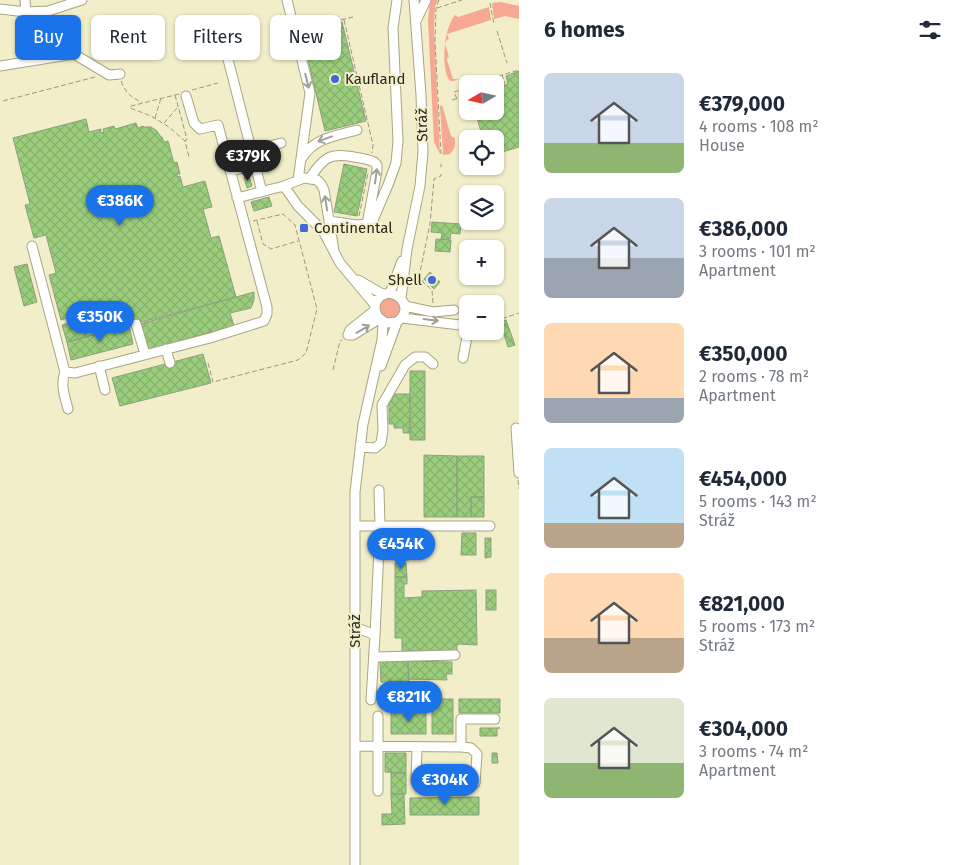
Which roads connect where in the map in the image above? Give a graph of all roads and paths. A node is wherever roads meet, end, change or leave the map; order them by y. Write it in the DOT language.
graph roads {
  1 [pos="25,0"];
  2 [pos="82,0"];
  3 [pos="287,0"];
  4 [pos="397,0"];
  5 [pos="413,0"];
  6 [pos="426,0"];
  7 [pos="439,0"];
  8 [pos="462,0"];
  9 [pos="457,1"];
  10 [pos="490,4"];
  11 [pos="436,8"];
  12 [pos="0,9"];
  13 [pos="26,12"];
  14 [pos="353,18"];
  15 [pos="344,20"];
  16 [pos="341,21"];
  17 [pos="416,22"];
  18 [pos="494,24"];
  19 [pos="496,31"];
  20 [pos="228,60"];
  21 [pos="507,63"];
  22 [pos="0,66"];
  23 [pos="519,70"];
  24 [pos="502,75"];
  25 [pos="101,76"];
  26 [pos="120,76"];
  27 [pos="218,83"];
  28 [pos="459,91"];
  29 [pos="187,93"];
  30 [pos="175,95"];
  31 [pos="161,98"];
  32 [pos="457,99"];
  33 [pos="452,100"];
  34 [pos="3,101"];
  35 [pos="142,103"];
  36 [pos="444,103"];
  37 [pos="439,104"];
  38 [pos="178,107"];
  39 [pos="155,119"];
  40 [pos="164,124"];
  41 [pos="357,130"];
  42 [pos="185,141"];
  43 [pos="281,143"];
  44 [pos="372,150"];
  45 [pos="251,151"];
  46 [pos="441,154"];
  47 [pos="189,157"];
  48 [pos="300,161"];
  49 [pos="255,168"];
  50 [pos="369,168"];
  51 [pos="231,174"];
  52 [pos="441,174"];
  53 [pos="310,178"];
  54 [pos="298,180"];
  55 [pos="284,186"];
  56 [pos="262,192"];
  57 [pos="237,198"];
  58 [pos="257,220"];
  59 [pos="250,222"];
  60 [pos="329,222"];
  61 [pos="362,223"];
  62 [pos="300,241"];
  63 [pos="32,246"];
  64 [pos="407,250"];
  65 [pos="334,251"];
  66 [pos="351,277"];
  67 [pos="408,280"];
  68 [pos="424,282"];
  69 [pos="387,294"];
  70 [pos="403,302"];
  71 [pos="375,307"];
  72 [pos="433,309"];
  73 [pos="454,310"];
  74 [pos="519,313"];
  75 [pos="504,318"];
  76 [pos="381,320"];
  77 [pos="400,320"];
  78 [pos="136,324"];
  79 [pos="459,325"];
  80 [pos="348,335"];
  81 [pos="466,340"];
  82 [pos="166,349"];
  83 [pos="144,354"];
  84 [pos="463,358"];
  85 [pos="170,362"];
  86 [pos="208,363"];
  87 [pos="433,364"];
  88 [pos="99,366"];
  89 [pos="333,370"];
  90 [pos="65,372"];
  91 [pos="105,390"];
  92 [pos="370,398"];
  93 [pos="68,410"];
  94 [pos="516,428"];
  95 [pos="360,447"];
  96 [pos="519,473"];
  97 [pos="379,490"];
  98 [pos="355,526"];
  99 [pos="380,526"];
  100 [pos="490,526"];
  101 [pos="355,627"];
  102 [pos="375,635"];
  103 [pos="455,656"];
  104 [pos="375,657"];
  105 [pos="371,700"];
  106 [pos="378,716"];
  107 [pos="495,719"];
  108 [pos="355,746"];
  109 [pos="378,747"];
  110 [pos="417,747"];
  111 [pos="461,747"];
  112 [pos="378,791"];
  113 [pos="356,865"];
  1 -- 13 [label="street"];
  2 -- 13 [label="street"];
  3 -- 48 [label="street, one-way"];
  4 -- 61 [label="street"];
  5 -- 17 [label="street, Stráž"];
  6 -- 17 [label="street"];
  7 -- 11 [label="path"];
  8 -- 9 [label="path"];
  9 -- 11 [label="path"];
  10 -- 18 [label="path"];
  11 -- 37 [label="path"];
  12 -- 13 [label="street"];
  14 -- 15 [label="path"];
  15 -- 16 [label="path"];
  15 -- 44 [label="path"];
  17 -- 64 [label="street, Stráž"];
  19 -- 21 [label="path"];
  20 -- 45 [label="street"];
  22 -- 26 [label="street"];
  23 -- 24 [label="path"];
  25 -- 34 [label="path"];
  26 -- 35 [label="path"];
  27 -- 29 [label="path"];
  28 -- 32 [label="path"];
  29 -- 30 [label="path"];
  29 -- 51 [label="street"];
  30 -- 31 [label="path"];
  30 -- 38 [label="path"];
  31 -- 35 [label="path"];
  31 -- 39 [label="path"];
  32 -- 33 [label="path"];
  35 -- 39 [label="path"];
  36 -- 37 [label="path"];
  37 -- 46 [label="path"];
  38 -- 40 [label="path"];
  38 -- 42 [label="path"];
  39 -- 40 [label="path"];
  40 -- 42 [label="path"];
  41 -- 48 [label="street, one-way"];
  42 -- 47 [label="path"];
  43 -- 45 [label="street"];
  45 -- 49 [label="street"];
  48 -- 54 [label="street"];
  49 -- 51 [label="street"];
  49 -- 56 [label="street"];
  50 -- 61 [label="path"];
  51 -- 57 [label="street"];
  52 -- 68 [label="path"];
  53 -- 54 [label="street"];
  60 -- 53 [label="street, one-way"];
  61 -- 53 [label="street, one-way"];
  54 -- 55 [label="street"];
  55 -- 56 [label="street"];
  55 -- 65 [label="street"];
  56 -- 57 [label="street"];
  57 -- 82 [label="street"];
  58 -- 59 [label="path"];
  58 -- 62 [label="path"];
  58 -- 62 [label="path"];
  60 -- 61 [label="street"];
  60 -- 65 [label="street"];
  62 -- 86 [label="path"];
  63 -- 90 [label="street"];
  64 -- 69 [label="street, Stráž"];
  64 -- 70 [label="street, Stráž"];
  65 -- 66 [label="street"];
  66 -- 69 [label="street"];
  66 -- 71 [label="street"];
  67 -- 68 [label="path"];
  68 -- 72 [label="path"];
  69 -- 70 [label="street"];
  69 -- 71 [label="street, Stráž"];
  70 -- 73 [label="street"];
  70 -- 77 [label="street, Stráž"];
  71 -- 76 [label="street, Stráž"];
  71 -- 80 [label="street"];
  74 -- 75 [label="path"];
  76 -- 77 [label="street"];
  80 -- 76 [label="street, one-way"];
  76 -- 92 [label="street, Stráž"];
  77 -- 79 [label="street, one-way"];
  77 -- 92 [label="street, Stráž"];
  78 -- 83 [label="street"];
  80 -- 89 [label="path"];
  81 -- 84 [label="street"];
  82 -- 83 [label="street"];
  82 -- 85 [label="street"];
  83 -- 88 [label="street"];
  87 -- 95 [label="street"];
  88 -- 90 [label="street"];
  88 -- 91 [label="street"];
  90 -- 93 [label="street"];
  92 -- 95 [label="street, Stráž"];
  94 -- 96 [label="street"];
  95 -- 98 [label="street, Stráž"];
  97 -- 99 [label="street"];
  98 -- 99 [label="street"];
  98 -- 101 [label="street, Stráž"];
  99 -- 100 [label="street"];
  99 -- 102 [label="street"];
  101 -- 102 [label="street"];
  101 -- 108 [label="street, Stráž"];
  102 -- 104 [label="street"];
  103 -- 104 [label="street"];
  104 -- 105 [label="street"];
  106 -- 109 [label="street"];
  107 -- 111 [label="street"];
  108 -- 109 [label="street"];
  108 -- 113 [label="street, Stráž"];
  109 -- 110 [label="street"];
  109 -- 112 [label="street"];
  110 -- 111 [label="street"];
  110 -- 111 [label="street"];
}
